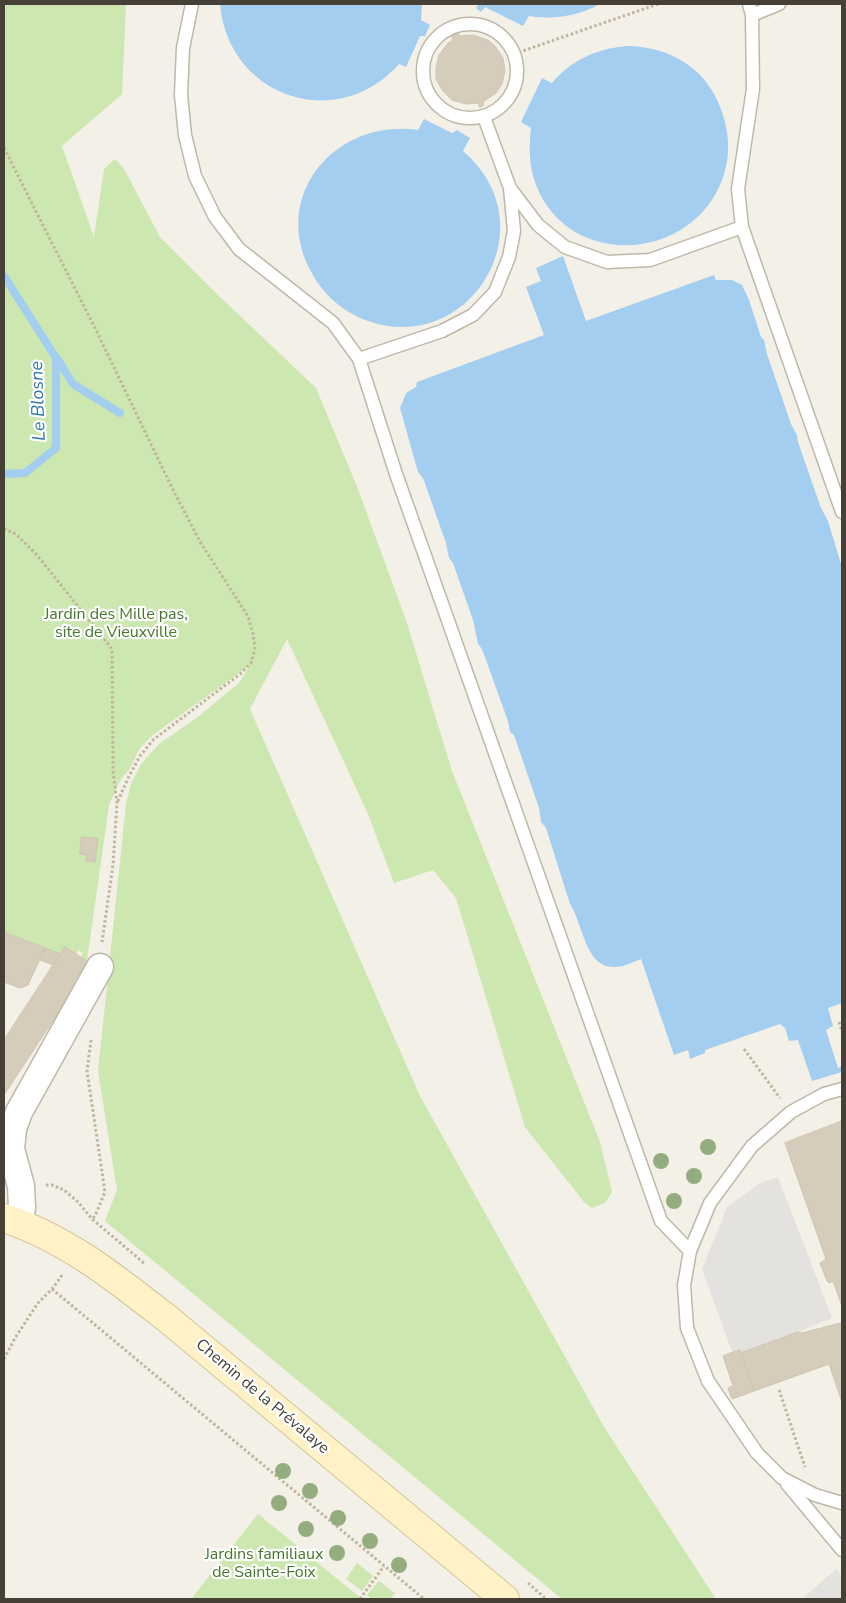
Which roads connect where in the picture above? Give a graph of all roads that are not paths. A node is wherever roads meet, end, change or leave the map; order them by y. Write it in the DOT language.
graph roads {
  1 [pos="192,4"];
  2 [pos="779,4"];
  3 [pos="751,10"];
  4 [pos="484,116"];
  5 [pos="510,188"];
  6 [pos="742,227"];
  7 [pos="359,359"];
  8 [pos="842,512"];
  9 [pos="100,967"];
  10 [pos="842,1089"];
  11 [pos="12,1220"];
  12 [pos="690,1251"];
  13 [pos="782,1478"];
  14 [pos="842,1503"];
  15 [pos="842,1550"];
  16 [pos="505,1599"];
  1 -- 7 [label="lane"];
  2 -- 3 [label="lane"];
  3 -- 6 [label="lane"];
  4 -- 4 [label="lane"];
  4 -- 5 [label="lane"];
  5 -- 6 [label="lane"];
  5 -- 7 [label="lane"];
  6 -- 8 [label="lane"];
  7 -- 12 [label="lane"];
  9 -- 11 [label="street"];
  10 -- 12 [label="lane"];
  11 -- 16 [label="street, Chemin de la Prévalaye"];
  12 -- 13 [label="lane"];
  13 -- 14 [label="lane"];
  13 -- 15 [label="lane"];
}
